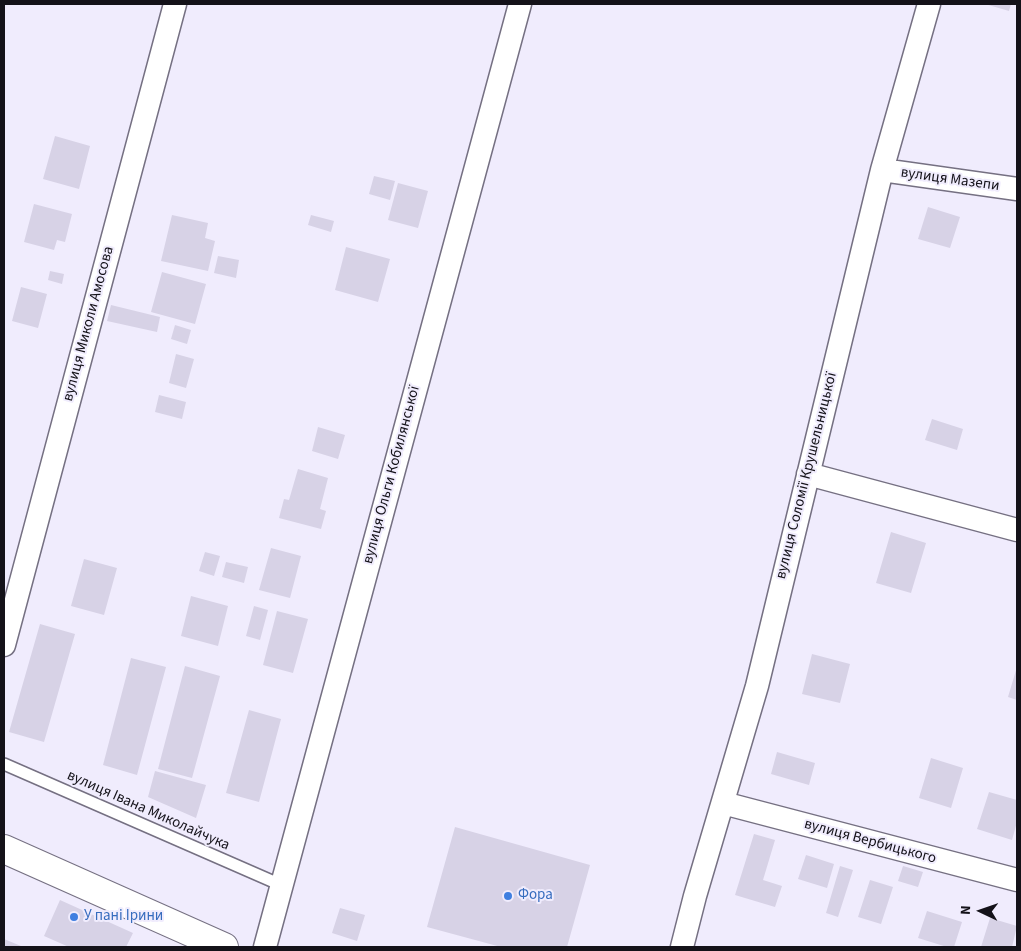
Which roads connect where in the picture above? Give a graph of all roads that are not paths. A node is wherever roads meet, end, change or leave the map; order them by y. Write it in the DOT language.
graph roads {
  1 [pos="175,4"];
  2 [pos="520,4"];
  3 [pos="929,4"];
  4 [pos="882,170"];
  5 [pos="1017,189"];
  6 [pos="808,474"];
  7 [pos="1017,530"];
  8 [pos="4,645"];
  9 [pos="4,764"];
  10 [pos="723,803"];
  11 [pos="4,849"];
  12 [pos="1017,880"];
  13 [pos="280,885"];
  14 [pos="184,939"];
  15 [pos="224,947"];
  16 [pos="265,947"];
  17 [pos="682,947"];
  1 -- 8 [label="street, вулиця Миколи Амосова"];
  2 -- 13 [label="street, вулиця Ольги Кобилянської"];
  3 -- 4 [label="street, вулиця Соломії Крушельницької"];
  4 -- 5 [label="street, вулиця Мазепи"];
  4 -- 6 [label="street, вулиця Соломії Крушельницької"];
  6 -- 7 [label="street"];
  6 -- 10 [label="street, вулиця Соломії Крушельницької"];
  9 -- 13 [label="lane, вулиця Івана Миколайчука"];
  10 -- 12 [label="street, вулиця Вербицького"];
  10 -- 17 [label="street, вулиця Соломії Крушельницької"];
  11 -- 14 [label="street"];
  13 -- 16 [label="street, вулиця Ольги Кобилянської"];
  14 -- 15 [label="street"];
}
